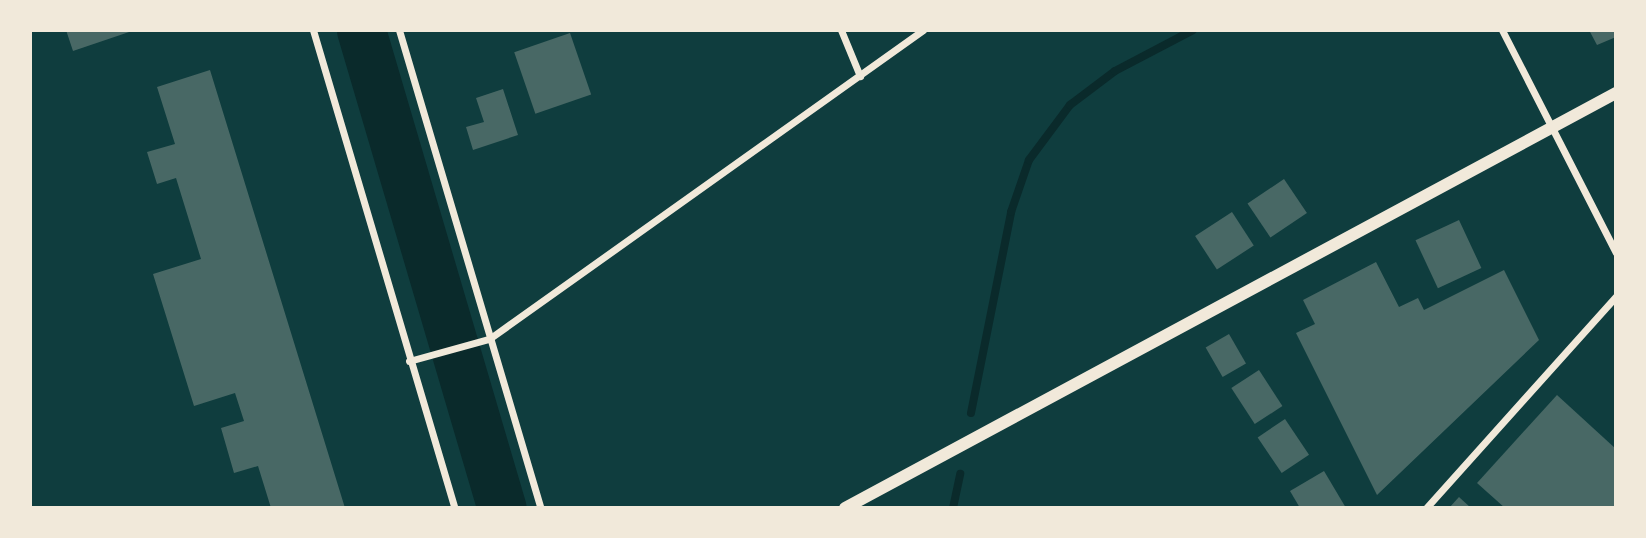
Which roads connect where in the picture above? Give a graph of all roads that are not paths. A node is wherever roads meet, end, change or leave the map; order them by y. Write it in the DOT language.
graph roads {
  1 [pos="313,30"];
  2 [pos="399,30"];
  3 [pos="841,30"];
  4 [pos="923,30"];
  5 [pos="1502,30"];
  6 [pos="860,76"];
  7 [pos="1616,93"];
  8 [pos="1552,127"];
  9 [pos="1616,253"];
  10 [pos="1616,296"];
  11 [pos="489,339"];
  12 [pos="409,361"];
  13 [pos="455,508"];
  14 [pos="541,508"];
  15 [pos="845,508"];
  16 [pos="1426,508"];
  1 -- 12 [label="street"];
  2 -- 11 [label="street"];
  3 -- 6 [label="street"];
  4 -- 6 [label="street"];
  5 -- 8 [label="street"];
  6 -- 11 [label="street"];
  7 -- 8 [label="street"];
  8 -- 9 [label="street"];
  8 -- 15 [label="street"];
  10 -- 16 [label="street"];
  11 -- 12 [label="street"];
  11 -- 14 [label="street"];
  12 -- 13 [label="street"];
}
